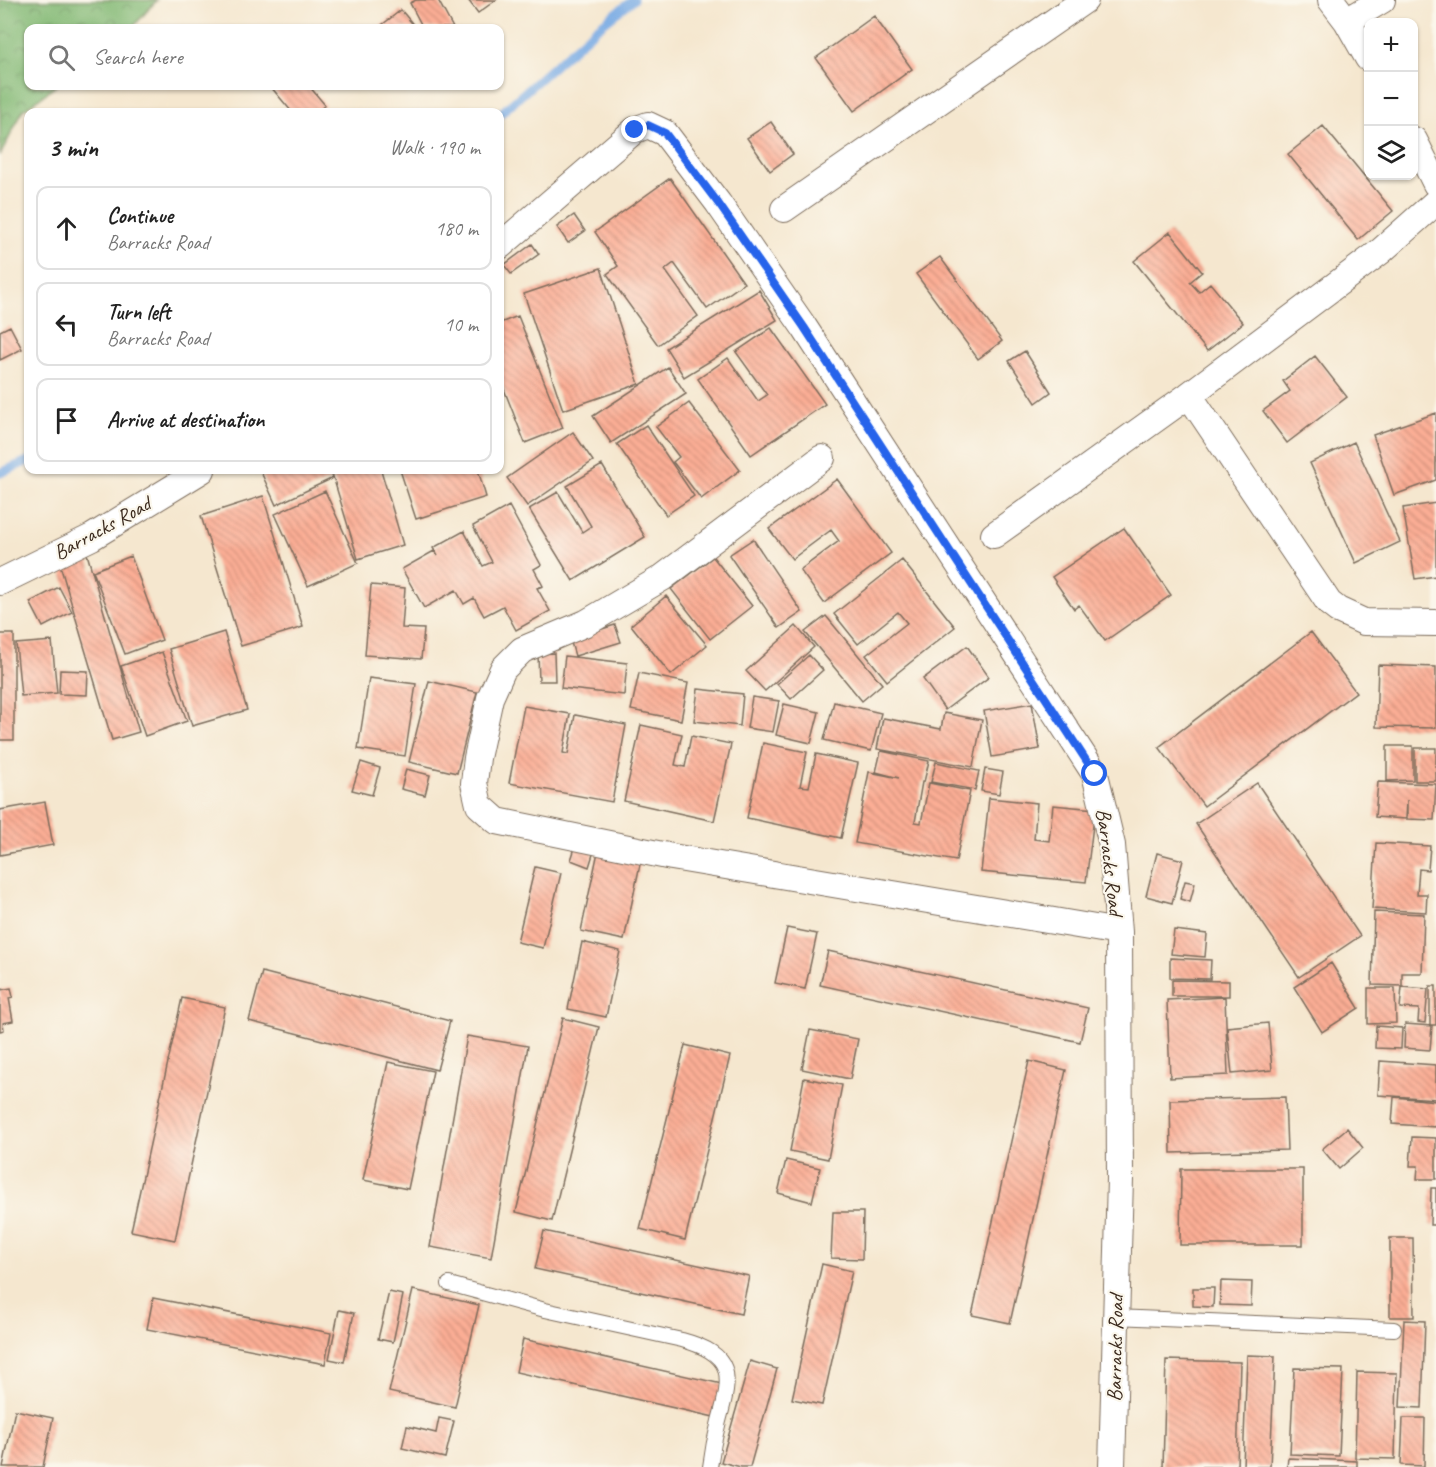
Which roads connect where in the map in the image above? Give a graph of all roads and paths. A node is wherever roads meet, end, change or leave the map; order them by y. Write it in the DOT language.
graph roads {
  1 [pos="1085,0"];
  2 [pos="1331,0"];
  3 [pos="1382,0"];
  4 [pos="1347,21"];
  5 [pos="1364,51"];
  6 [pos="1418,150"];
  7 [pos="1436,184"];
  8 [pos="1436,202"];
  9 [pos="784,209"];
  10 [pos="504,243"];
  11 [pos="1189,395"];
  12 [pos="822,458"];
  13 [pos="195,474"];
  14 [pos="994,535"];
  15 [pos="0,582"];
  16 [pos="1436,622"];
  17 [pos="1119,932"];
  18 [pos="449,1284"];
  19 [pos="1115,1317"];
  20 [pos="1394,1329"];
  21 [pos="710,1467"];
  22 [pos="1112,1467"];
  1 -- 9 [label="street"];
  2 -- 4 [label="street"];
  3 -- 4 [label="street"];
  4 -- 5 [label="street"];
  6 -- 7 [label="street"];
  8 -- 11 [label="street"];
  10 -- 17 [label="street, Barracks Road"];
  11 -- 14 [label="street"];
  11 -- 16 [label="street"];
  12 -- 17 [label="street"];
  13 -- 15 [label="street, Barracks Road"];
  17 -- 19 [label="street, Barracks Road"];
  18 -- 21 [label="lane"];
  19 -- 20 [label="lane"];
  19 -- 22 [label="street, Barracks Road"];
}
